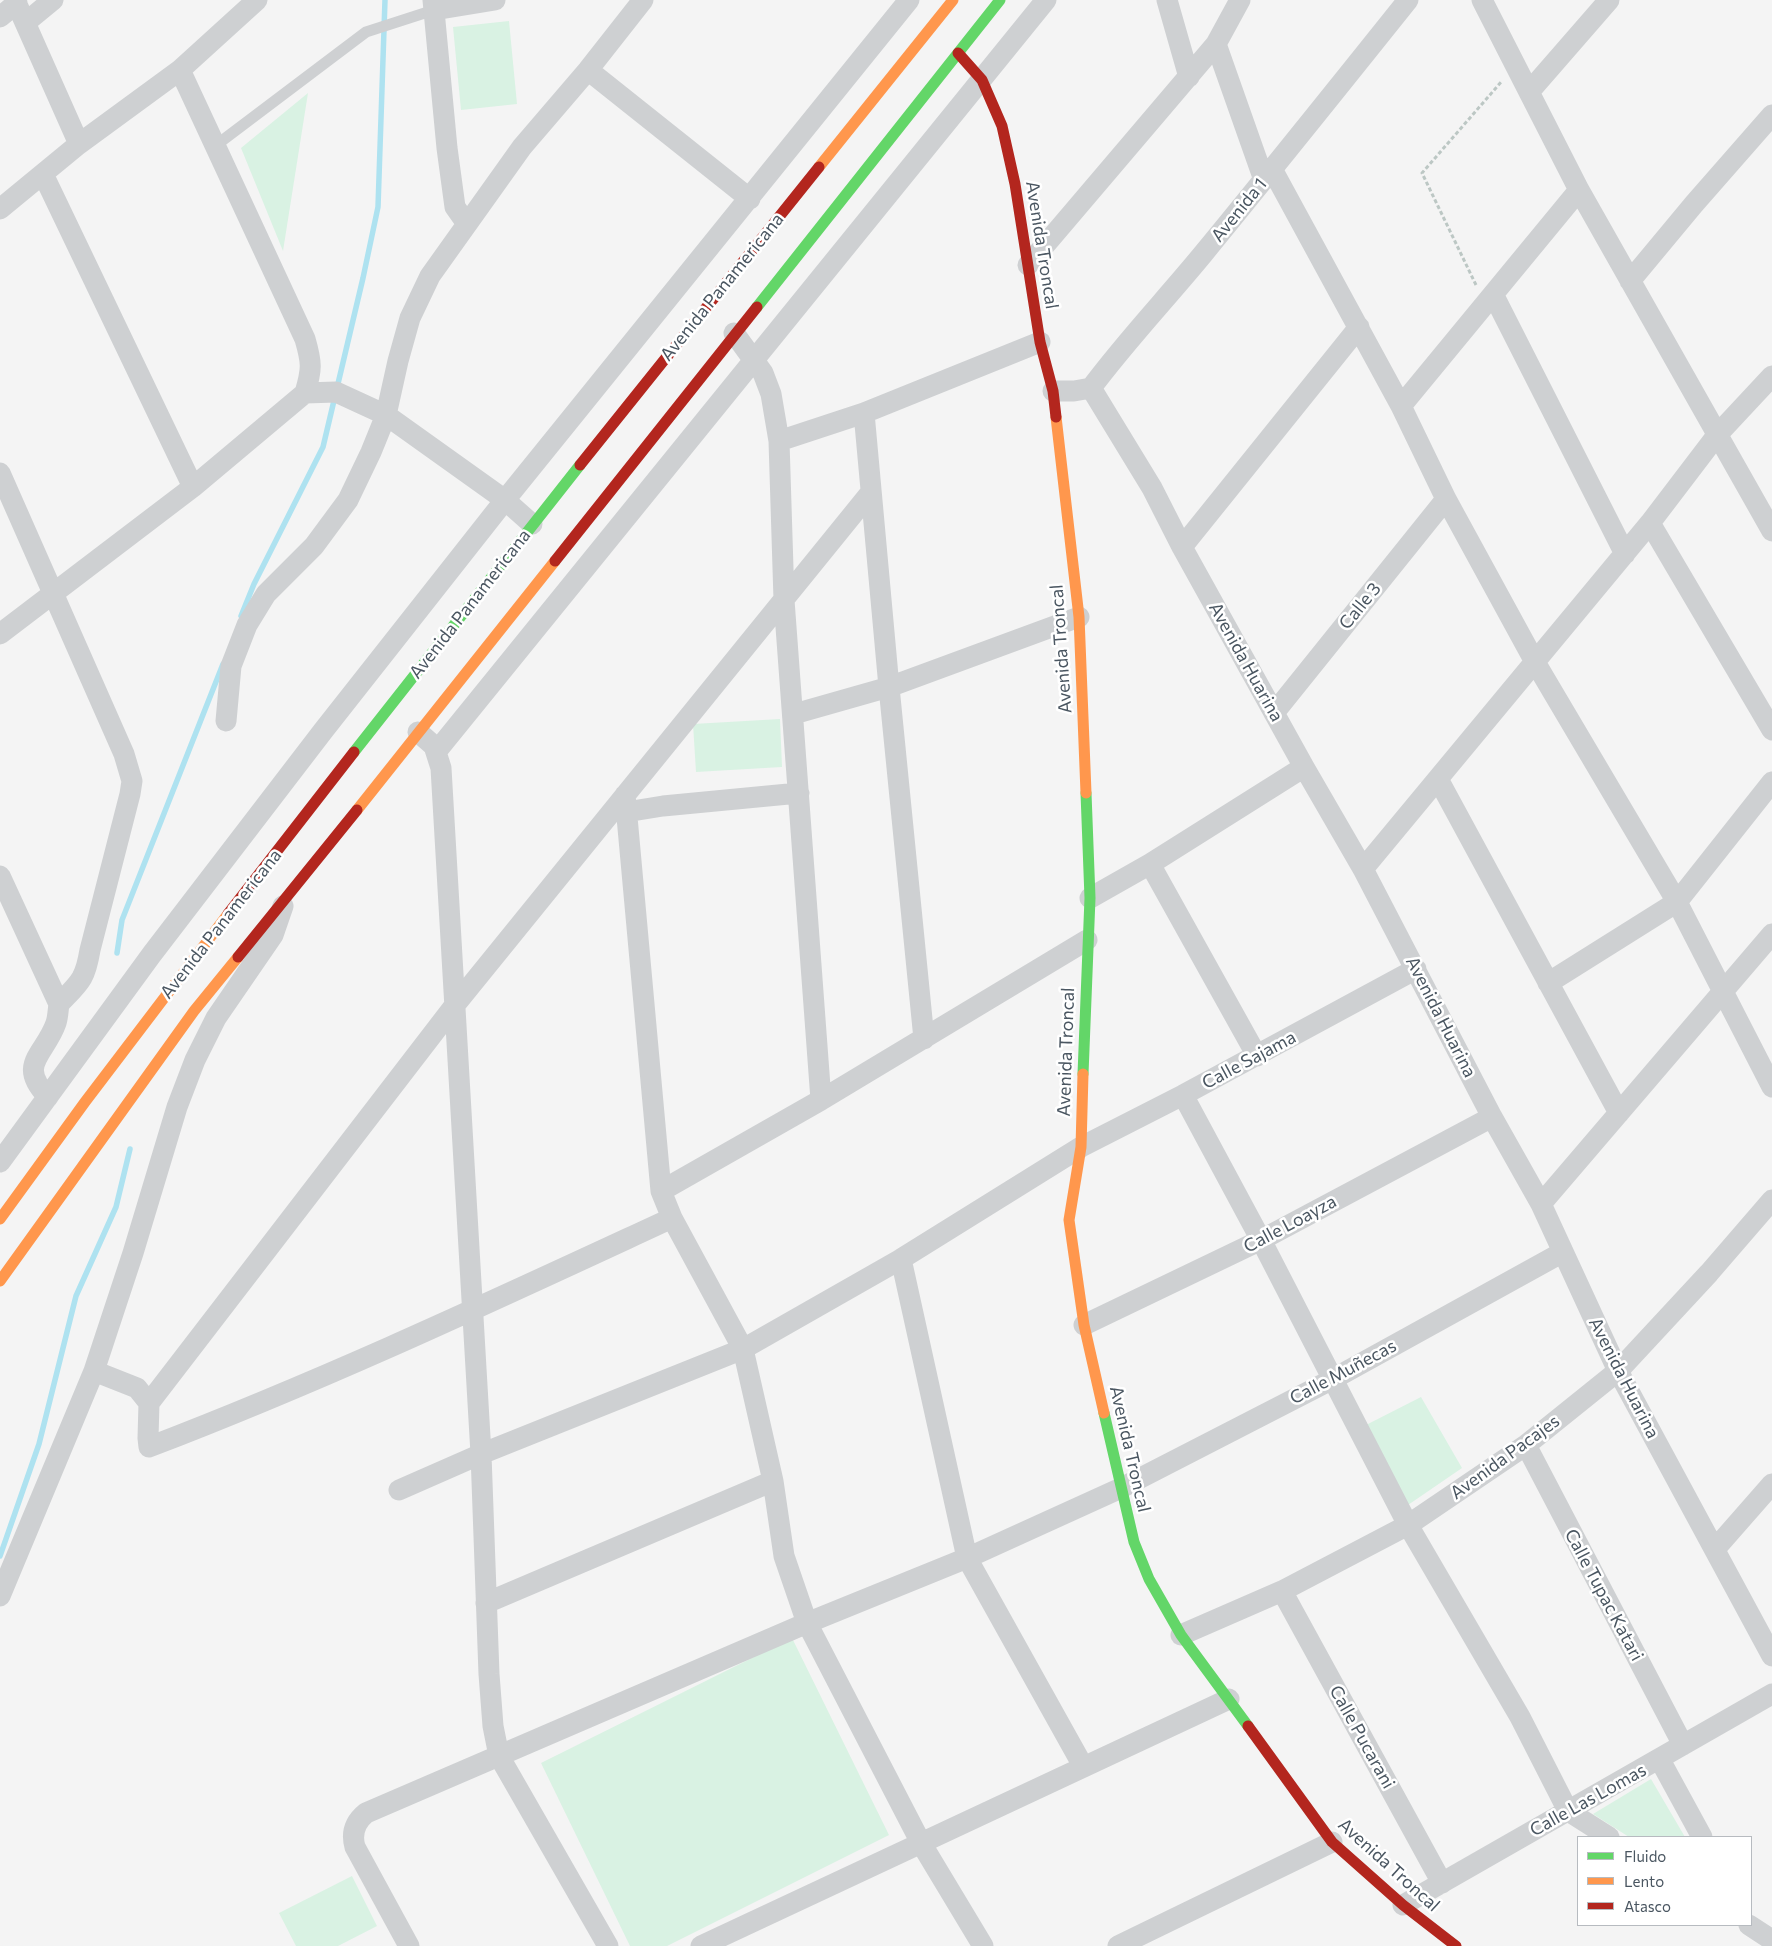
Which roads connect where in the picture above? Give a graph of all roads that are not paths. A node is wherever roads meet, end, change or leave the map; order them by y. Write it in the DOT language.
graph roads {
  1 [pos="54,0"];
  2 [pos="257,0"];
  3 [pos="495,0"];
  4 [pos="643,0"];
  5 [pos="909,0"];
  6 [pos="953,0"];
  7 [pos="1000,0"];
  8 [pos="1046,0"];
  9 [pos="1167,0"];
  10 [pos="1240,0"];
  11 [pos="1408,0"];
  12 [pos="1482,0"];
  13 [pos="1609,0"];
  14 [pos="433,5"];
  15 [pos="19,9"];
  16 [pos="0,17"];
  17 [pos="1216,44"];
  18 [pos="958,53"];
  19 [pos="180,70"];
  20 [pos="588,70"];
  21 [pos="1189,76"];
  22 [pos="982,80"];
  23 [pos="1529,92"];
  24 [pos="1772,115"];
  25 [pos="79,144"];
  26 [pos="216,146"];
  27 [pos="44,174"];
  28 [pos="1268,174"];
  29 [pos="1579,190"];
  30 [pos="750,199"];
  31 [pos="0,209"];
  32 [pos="468,224"];
  33 [pos="1028,265"];
  34 [pos="1630,281"];
  35 [pos="1489,298"];
  36 [pos="1359,327"];
  37 [pos="734,332"];
  38 [pos="1040,342"];
  39 [pos="754,360"];
  40 [pos="1772,376"];
  41 [pos="1091,388"];
  42 [pos="1053,391"];
  43 [pos="305,393"];
  44 [pos="1401,406"];
  45 [pos="864,413"];
  46 [pos="386,415"];
  47 [pos="1717,435"];
  48 [pos="778,441"];
  49 [pos="0,473"];
  50 [pos="193,487"];
  51 [pos="871,492"];
  52 [pos="1446,499"];
  53 [pos="505,500"];
  54 [pos="1650,523"];
  55 [pos="532,524"];
  56 [pos="1772,531"];
  57 [pos="1182,547"];
  58 [pos="1625,554"];
  59 [pos="54,592"];
  60 [pos="784,600"];
  61 [pos="1078,617"];
  62 [pos="0,634"];
  63 [pos="1535,662"];
  64 [pos="889,687"];
  65 [pos="1274,713"];
  66 [pos="794,714"];
  67 [pos="226,721"];
  68 [pos="1772,730"];
  69 [pos="418,732"];
  70 [pos="436,752"];
  71 [pos="1304,767"];
  72 [pos="1438,779"];
  73 [pos="1772,782"];
  74 [pos="799,793"];
  75 [pos="625,803"];
  76 [pos="1150,864"];
  77 [pos="1363,869"];
  78 [pos="0,876"];
  79 [pos="286,897"];
  80 [pos="1090,898"];
  81 [pos="1678,902"];
  82 [pos="1772,934"];
  83 [pos="1087,940"];
  84 [pos="1416,969"];
  85 [pos="1548,983"];
  86 [pos="1724,991"];
  87 [pos="59,1004"];
  88 [pos="455,1005"];
  89 [pos="924,1039"];
  90 [pos="1257,1056"];
  91 [pos="1772,1087"];
  92 [pos="1184,1095"];
  93 [pos="48,1097"];
  94 [pos="821,1100"];
  95 [pos="1619,1112"];
  96 [pos="1492,1117"];
  97 [pos="1081,1147"];
  98 [pos="0,1162"];
  99 [pos="661,1191"];
  100 [pos="1772,1200"];
  101 [pos="1541,1204"];
  102 [pos="672,1218"];
  103 [pos="0,1219"];
  104 [pos="1261,1240"];
  105 [pos="1563,1252"];
  106 [pos="901,1259"];
  107 [pos="0,1282"];
  108 [pos="472,1310"];
  109 [pos="1084,1325"];
  110 [pos="743,1348"];
  111 [pos="94,1371"];
  112 [pos="1618,1371"];
  113 [pos="1333,1379"];
  114 [pos="149,1402"];
  115 [pos="1526,1445"];
  116 [pos="481,1454"];
  117 [pos="773,1481"];
  118 [pos="1772,1484"];
  119 [pos="1121,1488"];
  120 [pos="399,1490"];
  121 [pos="1408,1525"];
  122 [pos="1715,1549"];
  123 [pos="967,1558"];
  124 [pos="1282,1591"];
  125 [pos="0,1596"];
  126 [pos="486,1603"];
  127 [pos="807,1623"];
  128 [pos="1181,1635"];
  129 [pos="1772,1656"];
  130 [pos="1772,1694"];
  131 [pos="1228,1699"];
  132 [pos="1683,1745"];
  133 [pos="499,1756"];
  134 [pos="1660,1760"];
  135 [pos="1083,1766"];
  136 [pos="1568,1811"];
  137 [pos="1607,1836"];
  138 [pos="1701,1836"];
  139 [pos="1332,1842"];
  140 [pos="921,1843"];
  141 [pos="1442,1883"];
  142 [pos="1403,1905"];
  143 [pos="1751,1926"];
  144 [pos="1772,1940"];
  145 [pos="409,1946"];
  146 [pos="608,1946"];
  147 [pos="701,1946"];
  148 [pos="983,1946"];
  149 [pos="1118,1946"];
  150 [pos="1456,1946"];
  1 -- 15 [label="street"];
  2 -- 19 [label="street"];
  3 -- 14 [label="street"];
  4 -- 20 [label="street"];
  5 -- 30 [label="street, Avenida Panamericana"];
  6 -- 55 [label="main road, Avenida Panamericana"];
  7 -- 18 [label="main road, Avenida Panamericana"];
  8 -- 22 [label="street"];
  9 -- 21 [label="street"];
  10 -- 17 [label="street"];
  11 -- 28 [label="street, Avenida 1"];
  12 -- 23 [label="street"];
  13 -- 23 [label="street"];
  14 -- 26 [label="lane"];
  14 -- 32 [label="street"];
  15 -- 16 [label="street"];
  15 -- 25 [label="street"];
  17 -- 21 [label="street"];
  17 -- 28 [label="street"];
  18 -- 22 [label="main road, Avenida Troncal"];
  18 -- 37 [label="main road, Avenida Panamericana"];
  19 -- 25 [label="street"];
  19 -- 26 [label="street"];
  20 -- 30 [label="street"];
  20 -- 32 [label="street"];
  21 -- 33 [label="street"];
  22 -- 33 [label="main road, Avenida Troncal"];
  22 -- 39 [label="street"];
  23 -- 29 [label="street"];
  24 -- 34 [label="street"];
  25 -- 27 [label="street"];
  26 -- 43 [label="street"];
  27 -- 31 [label="street"];
  27 -- 50 [label="street"];
  28 -- 36 [label="street"];
  28 -- 41 [label="street, Avenida 1"];
  29 -- 34 [label="street"];
  29 -- 35 [label="street"];
  30 -- 53 [label="street, Avenida Panamericana"];
  32 -- 46 [label="street"];
  33 -- 38 [label="main road, Avenida Troncal"];
  34 -- 47 [label="street"];
  35 -- 44 [label="street"];
  35 -- 58 [label="street"];
  36 -- 44 [label="street"];
  36 -- 57 [label="street"];
  37 -- 39 [label="street"];
  37 -- 69 [label="main road, Avenida Panamericana"];
  38 -- 42 [label="main road, Avenida Troncal"];
  38 -- 45 [label="street"];
  39 -- 48 [label="street"];
  39 -- 70 [label="street"];
  40 -- 47 [label="street"];
  41 -- 42 [label="street"];
  41 -- 57 [label="street, Avenida Huarina"];
  42 -- 61 [label="main road, Avenida Troncal"];
  43 -- 46 [label="street"];
  43 -- 50 [label="street"];
  44 -- 52 [label="street"];
  45 -- 48 [label="street"];
  45 -- 51 [label="street"];
  46 -- 53 [label="street"];
  46 -- 67 [label="street"];
  47 -- 54 [label="street"];
  47 -- 56 [label="street"];
  48 -- 60 [label="street"];
  49 -- 59 [label="street"];
  50 -- 59 [label="street"];
  51 -- 60 [label="street"];
  51 -- 64 [label="street"];
  52 -- 63 [label="street"];
  52 -- 65 [label="street, Calle 3"];
  53 -- 55 [label="street"];
  53 -- 93 [label="street, Avenida Panamericana"];
  54 -- 58 [label="street"];
  54 -- 68 [label="street"];
  55 -- 103 [label="main road, Avenida Panamericana"];
  57 -- 65 [label="street, Avenida Huarina"];
  58 -- 63 [label="street"];
  59 -- 62 [label="street"];
  59 -- 87 [label="street"];
  60 -- 66 [label="street"];
  60 -- 75 [label="street"];
  61 -- 64 [label="street"];
  61 -- 80 [label="main road, Avenida Troncal"];
  63 -- 72 [label="street"];
  63 -- 81 [label="street"];
  64 -- 66 [label="street"];
  64 -- 89 [label="street"];
  65 -- 71 [label="street, Avenida Huarina"];
  66 -- 74 [label="street"];
  69 -- 70 [label="street"];
  69 -- 79 [label="main road, Avenida Panamericana"];
  70 -- 88 [label="street"];
  71 -- 76 [label="street"];
  71 -- 77 [label="street, Avenida Huarina"];
  72 -- 77 [label="street"];
  72 -- 85 [label="street"];
  73 -- 81 [label="street"];
  74 -- 75 [label="street"];
  74 -- 94 [label="street"];
  75 -- 88 [label="street"];
  75 -- 99 [label="street"];
  76 -- 80 [label="street"];
  76 -- 90 [label="street"];
  77 -- 84 [label="street, Avenida Huarina"];
  78 -- 87 [label="street"];
  79 -- 107 [label="main road, Avenida Panamericana"];
  79 -- 111 [label="street, Avenida Panamericana"];
  80 -- 83 [label="main road, Avenida Troncal"];
  81 -- 85 [label="street"];
  81 -- 86 [label="street"];
  82 -- 86 [label="street"];
  83 -- 89 [label="street"];
  83 -- 97 [label="main road, Avenida Troncal"];
  84 -- 90 [label="street, Calle Sajama"];
  84 -- 96 [label="street, Avenida Huarina"];
  85 -- 95 [label="street"];
  86 -- 91 [label="street"];
  86 -- 95 [label="street"];
  87 -- 93 [label="street"];
  88 -- 108 [label="street"];
  88 -- 114 [label="street"];
  89 -- 94 [label="street"];
  90 -- 92 [label="street, Calle Sajama"];
  92 -- 97 [label="street, Calle Sajama"];
  92 -- 104 [label="street"];
  93 -- 98 [label="street, Avenida Panamericana"];
  94 -- 99 [label="street"];
  95 -- 101 [label="street"];
  96 -- 101 [label="street, Avenida Huarina"];
  96 -- 104 [label="street, Calle Loayza"];
  97 -- 106 [label="street, Calle Sajama"];
  97 -- 109 [label="main road, Avenida Troncal"];
  99 -- 102 [label="street"];
  100 -- 112 [label="street, Avenida Pacajes"];
  101 -- 105 [label="street, Avenida Huarina"];
  102 -- 108 [label="street"];
  102 -- 110 [label="street"];
  104 -- 109 [label="street, Calle Loayza"];
  104 -- 113 [label="street"];
  105 -- 112 [label="street, Avenida Huarina"];
  105 -- 113 [label="street, Calle Muñecas"];
  106 -- 110 [label="street, Calle Sajama"];
  106 -- 123 [label="street"];
  108 -- 114 [label="street"];
  108 -- 116 [label="street"];
  109 -- 119 [label="main road, Avenida Troncal"];
  110 -- 116 [label="street, Calle Sajama"];
  110 -- 117 [label="street"];
  111 -- 114 [label="street"];
  111 -- 125 [label="street, Avenida Panamericana"];
  112 -- 115 [label="street, Avenida Pacajes"];
  112 -- 122 [label="street, Avenida Huarina"];
  113 -- 119 [label="street, Calle Muñecas"];
  113 -- 121 [label="street"];
  115 -- 121 [label="street, Avenida Pacajes"];
  115 -- 132 [label="street, Calle Tupac Katari"];
  116 -- 120 [label="street, Calle Sajama"];
  116 -- 126 [label="street"];
  117 -- 126 [label="street"];
  117 -- 127 [label="street"];
  118 -- 122 [label="street"];
  119 -- 123 [label="street, Calle Muñecas"];
  119 -- 128 [label="main road, Avenida Troncal"];
  121 -- 124 [label="street, Avenida Pacajes"];
  121 -- 136 [label="street"];
  122 -- 129 [label="street, Avenida Huarina"];
  123 -- 127 [label="street, Calle Muñecas"];
  123 -- 135 [label="street"];
  124 -- 128 [label="street, Avenida Pacajes"];
  124 -- 141 [label="street, Calle Pucarani"];
  126 -- 133 [label="street"];
  127 -- 133 [label="street, Calle Muñecas"];
  127 -- 140 [label="street"];
  128 -- 131 [label="main road, Avenida Troncal"];
  130 -- 132 [label="street, Calle Las Lomas"];
  131 -- 135 [label="street"];
  131 -- 139 [label="main road, Avenida Troncal"];
  132 -- 134 [label="street, Calle Las Lomas"];
  133 -- 145 [label="street, Calle Muñecas"];
  133 -- 146 [label="street"];
  134 -- 136 [label="street, Calle Las Lomas"];
  134 -- 138 [label="street"];
  135 -- 140 [label="street"];
  136 -- 137 [label="street"];
  136 -- 141 [label="street, Calle Las Lomas"];
  139 -- 142 [label="main road, Avenida Troncal"];
  139 -- 149 [label="street"];
  140 -- 147 [label="street"];
  140 -- 148 [label="street"];
  141 -- 142 [label="street, Calle Las Lomas"];
  142 -- 150 [label="main road, Avenida Troncal"];
  143 -- 144 [label="street"];
}
